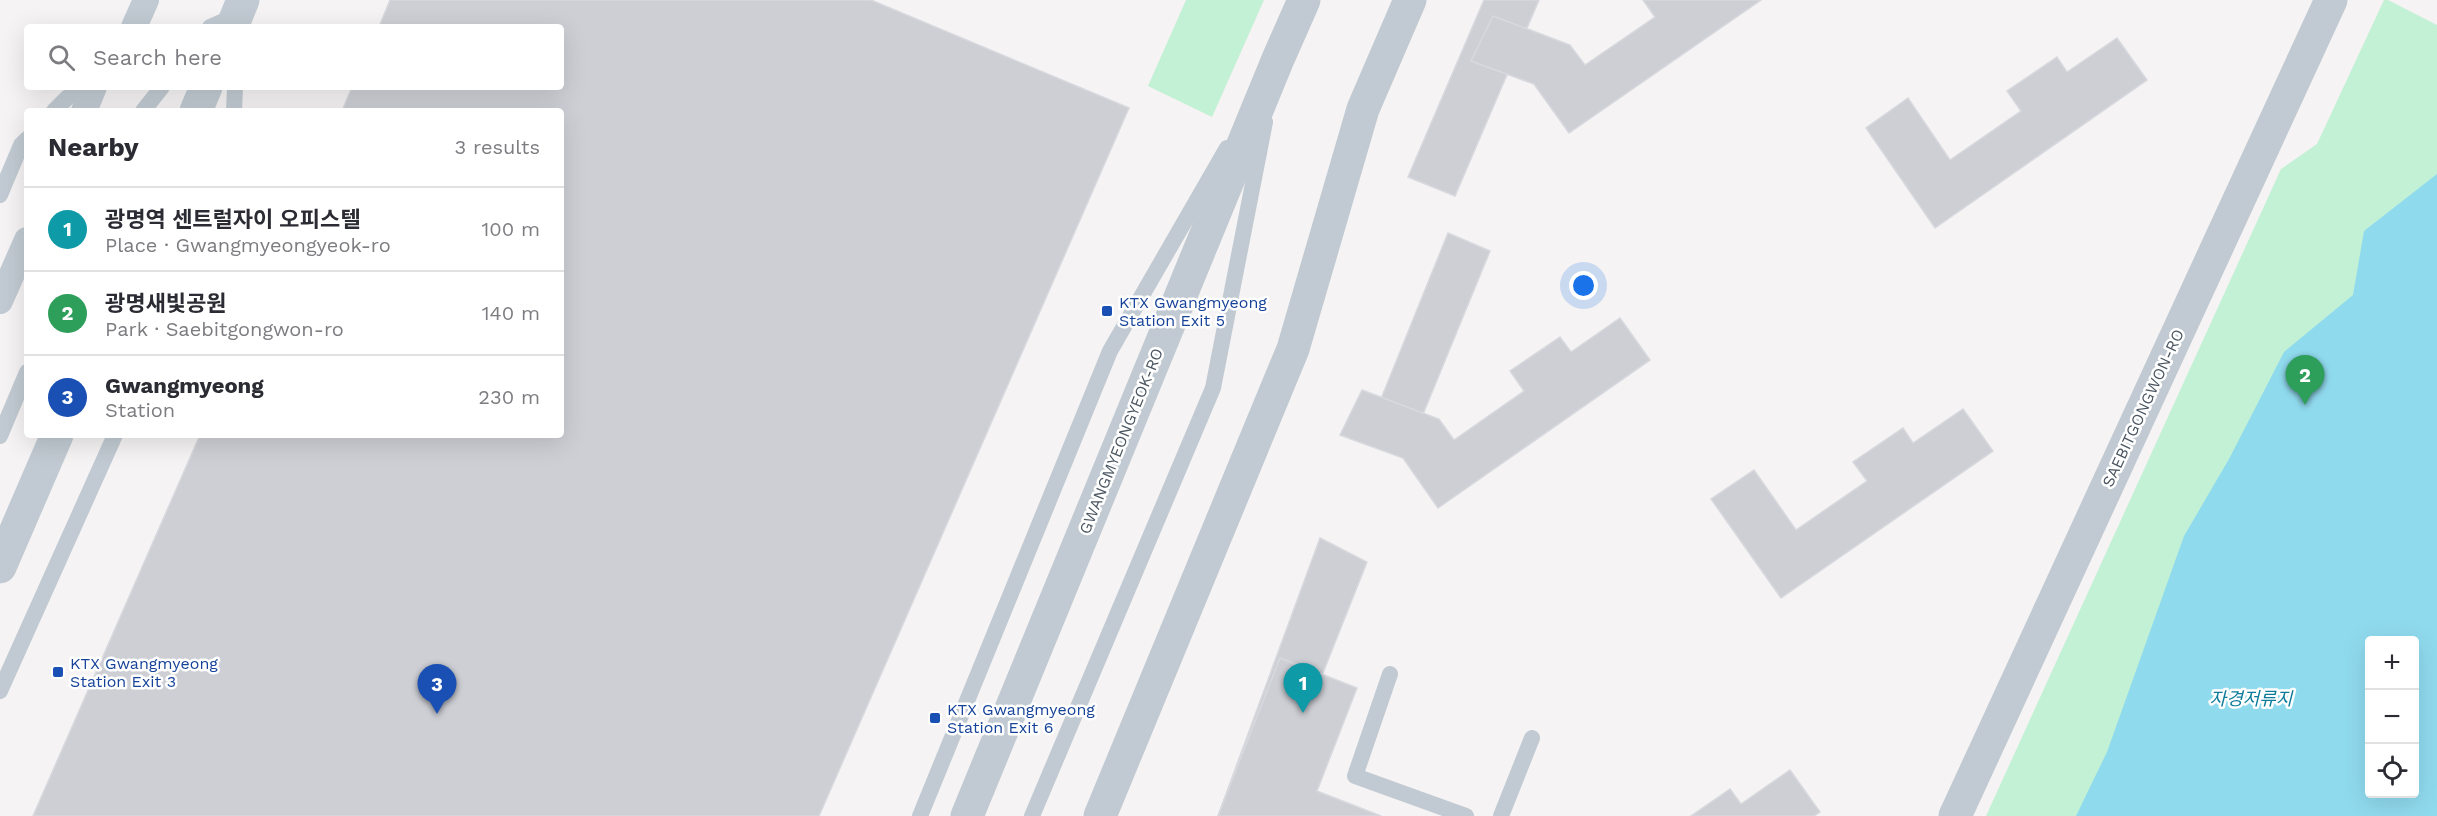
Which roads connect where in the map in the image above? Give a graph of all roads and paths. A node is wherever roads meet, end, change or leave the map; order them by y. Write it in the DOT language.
graph roads {
  1 [pos="146,0"];
  2 [pos="1304,0"];
  3 [pos="1410,0"];
  4 [pos="2331,0"];
  5 [pos="135,24"];
  6 [pos="1278,59"];
  7 [pos="81,90"];
  8 [pos="93,90"];
  9 [pos="160,90"];
  10 [pos="205,90"];
  11 [pos="235,90"];
  12 [pos="57,108"];
  13 [pos="85,108"];
  14 [pos="145,108"];
  15 [pos="197,108"];
  16 [pos="234,108"];
  17 [pos="24,142"];
  18 [pos="0,195"];
  19 [pos="24,247"];
  20 [pos="0,301"];
  21 [pos="24,379"];
  22 [pos="0,436"];
  23 [pos="56,438"];
  24 [pos="114,438"];
  25 [pos="0,567"];
  26 [pos="1390,674"];
  27 [pos="0,691"];
  28 [pos="1532,738"];
  29 [pos="920,816"];
  30 [pos="967,816"];
  31 [pos="1032,816"];
  32 [pos="1100,816"];
  33 [pos="1466,816"];
  34 [pos="1501,816"];
  35 [pos="1955,816"];
  1 -- 5 [label="street"];
  2 -- 6 [label="street, GWANGMYEONGYEOK-RO"];
  3 -- 32 [label="street"];
  4 -- 35 [label="street, SAEBITGONGWON-RO"];
  6 -- 29 [label="lane"];
  6 -- 30 [label="street, GWANGMYEONGYEOK-RO"];
  6 -- 31 [label="lane"];
  7 -- 12 [label="lane"];
  8 -- 13 [label="street"];
  9 -- 14 [label="lane"];
  10 -- 15 [label="street"];
  11 -- 16 [label="lane"];
  17 -- 18 [label="lane"];
  19 -- 20 [label="street"];
  21 -- 22 [label="lane"];
  23 -- 25 [label="street"];
  24 -- 27 [label="lane"];
  26 -- 33 [label="lane"];
  28 -- 34 [label="lane"];
}
